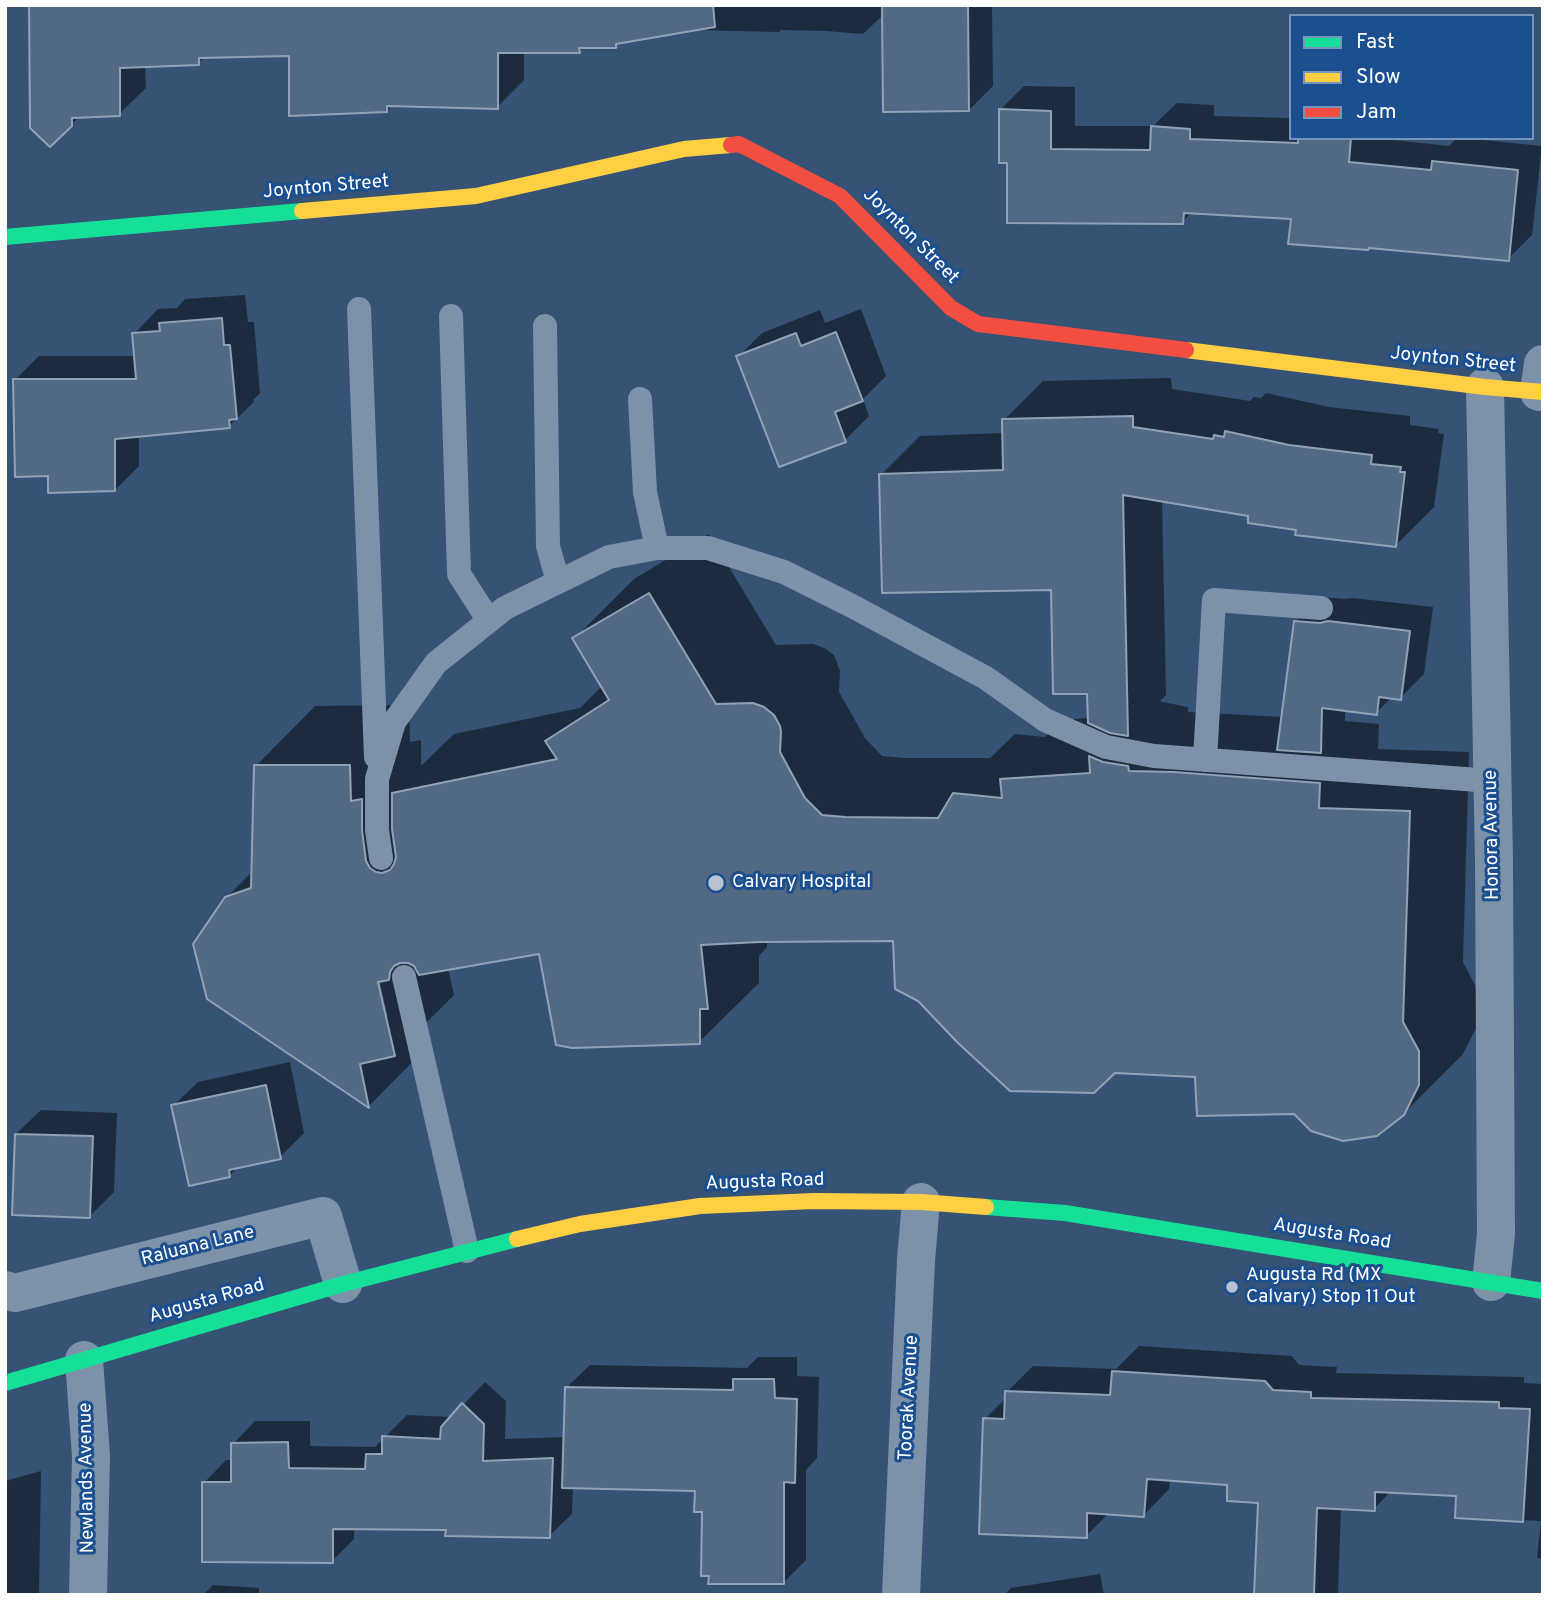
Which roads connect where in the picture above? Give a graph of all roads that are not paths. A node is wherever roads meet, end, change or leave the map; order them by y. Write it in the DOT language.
graph roads {
  1 [pos="5,237"];
  2 [pos="359,309"];
  3 [pos="451,316"];
  4 [pos="545,326"];
  5 [pos="1541,382"];
  6 [pos="1485,387"];
  7 [pos="640,399"];
  8 [pos="657,548"];
  9 [pos="558,582"];
  10 [pos="1321,608"];
  11 [pos="489,621"];
  12 [pos="1205,760"];
  13 [pos="377,779"];
  14 [pos="1493,781"];
  15 [pos="381,858"];
  16 [pos="404,977"];
  17 [pos="921,1202"];
  18 [pos="467,1251"];
  19 [pos="1491,1282"];
  20 [pos="343,1284"];
  21 [pos="5,1290"];
  22 [pos="1543,1291"];
  23 [pos="84,1360"];
  24 [pos="5,1383"];
  25 [pos="88,1595"];
  26 [pos="901,1595"];
  1 -- 6 [label="street, Joynton Street"];
  2 -- 13 [label="lane"];
  3 -- 11 [label="lane"];
  4 -- 9 [label="lane"];
  5 -- 6 [label="street, Joynton Street"];
  6 -- 14 [label="street, Honora Avenue"];
  7 -- 8 [label="lane"];
  8 -- 9 [label="lane"];
  8 -- 12 [label="lane"];
  9 -- 11 [label="lane"];
  10 -- 12 [label="lane"];
  11 -- 13 [label="lane"];
  12 -- 14 [label="lane"];
  13 -- 15 [label="lane"];
  14 -- 19 [label="street, Honora Avenue"];
  16 -- 18 [label="lane"];
  17 -- 18 [label="street, Augusta Road"];
  17 -- 19 [label="street, Augusta Road"];
  17 -- 26 [label="street, Toorak Avenue"];
  18 -- 20 [label="street, Augusta Road"];
  19 -- 22 [label="street, Augusta Road"];
  20 -- 21 [label="street, Raluana Lane"];
  20 -- 23 [label="street, Augusta Road"];
  23 -- 24 [label="street, Augusta Road"];
  23 -- 25 [label="street, Newlands Avenue"];
}
